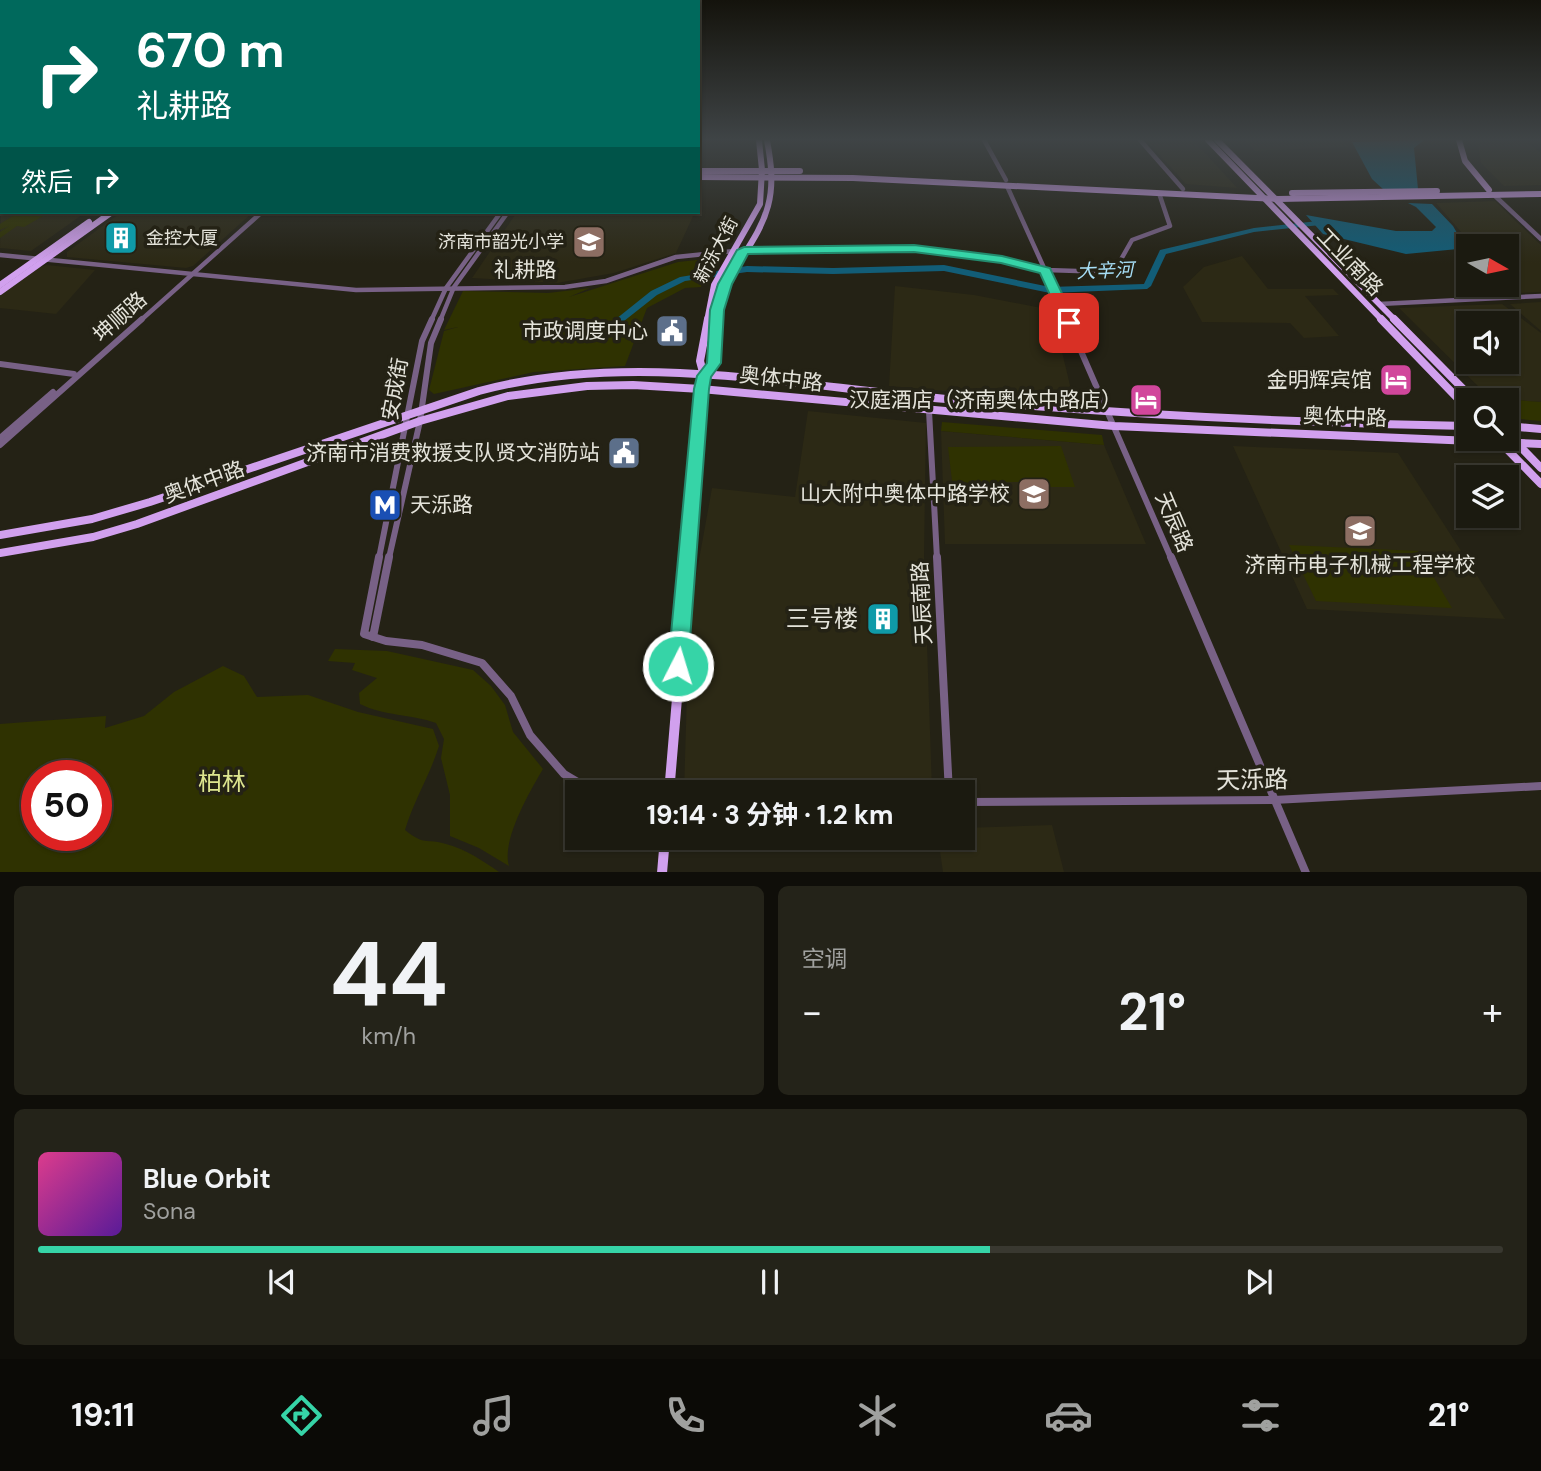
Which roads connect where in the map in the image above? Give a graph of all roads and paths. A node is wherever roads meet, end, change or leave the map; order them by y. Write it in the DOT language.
graph roads {
  1 [pos="762,181"];
  2 [pos="770,181"];
  3 [pos="953,181"];
  4 [pos="1176,181"];
  5 [pos="1246,181"];
  6 [pos="1258,181"];
  7 [pos="1482,181"];
  8 [pos="1007,183"];
  9 [pos="1183,189"];
  10 [pos="1492,192"];
  11 [pos="1541,192"];
  12 [pos="1159,193"];
  13 [pos="1423,194"];
  14 [pos="1260,195"];
  15 [pos="1275,197"];
  16 [pos="100,214"];
  17 [pos="109,214"];
  18 [pos="254,214"];
  19 [pos="260,214"];
  20 [pos="500,214"];
  21 [pos="507,214"];
  22 [pos="1541,239"];
  23 [pos="744,250"];
  24 [pos="733,251"];
  25 [pos="0,255"];
  26 [pos="37,258"];
  27 [pos="46,259"];
  28 [pos="1046,270"];
  29 [pos="188,274"];
  30 [pos="0,285"];
  31 [pos="454,287"];
  32 [pos="446,288"];
  33 [pos="0,292"];
  34 [pos="1541,296"];
  35 [pos="1379,304"];
  36 [pos="0,364"];
  37 [pos="74,374"];
  38 [pos="704,376"];
  39 [pos="1462,388"];
  40 [pos="702,389"];
  41 [pos="1456,397"];
  42 [pos="421,409"];
  43 [pos="1108,410"];
  44 [pos="929,411"];
  45 [pos="408,412"];
  46 [pos="420,421"];
  47 [pos="1114,426"];
  48 [pos="1456,426"];
  49 [pos="406,427"];
  50 [pos="1519,427"];
  51 [pos="1541,429"];
  52 [pos="1456,438"];
  53 [pos="0,439"];
  54 [pos="1519,442"];
  55 [pos="1541,444"];
  56 [pos="0,445"];
  57 [pos="1519,445"];
  58 [pos="1510,451"];
  59 [pos="1541,468"];
  60 [pos="1541,484"];
  61 [pos="0,536"];
  62 [pos="0,553"];
  63 [pos="369,636"];
  64 [pos="574,780"];
  65 [pos="670,780"];
  66 [pos="948,780"];
  67 [pos="1541,786"];
  68 [pos="1274,800"];
  69 [pos="975,802"];
  70 [pos="664,850"];
  71 [pos="662,872"];
  72 [pos="1306,872"];
  1 -- 24 [label="main road, 新泺大街"];
  2 -- 23 [label="main road, 新泺大街"];
  3 -- 8 [label="main road"];
  4 -- 9 [label="street"];
  5 -- 14 [label="main road, 工业南路"];
  6 -- 15 [label="main road, 工业南路"];
  7 -- 10 [label="main road"];
  8 -- 9 [label="main road"];
  8 -- 12 [label="main road"];
  8 -- 28 [label="street, 天辰路"];
  9 -- 14 [label="main road"];
  10 -- 11 [label="main road"];
  10 -- 13 [label="main road"];
  10 -- 22 [label="street"];
  12 -- 14 [label="main road"];
  12 -- 28 [label="street, 礼耕路"];
  13 -- 15 [label="main road"];
  13 -- 15 [label="main road"];
  14 -- 15 [label="main road"];
  14 -- 41 [label="main road, 工业南路"];
  15 -- 35 [label="main road, 工业南路"];
  16 -- 26 [label="main road"];
  17 -- 27 [label="main road"];
  18 -- 29 [label="street, 坤顺路"];
  19 -- 29 [label="street, 坤顺路"];
  20 -- 32 [label="street, 安成街"];
  21 -- 31 [label="street, 安成街"];
  23 -- 24 [label="street, 礼耕路"];
  23 -- 28 [label="street, 礼耕路"];
  23 -- 38 [label="main road, 新泺大街"];
  24 -- 31 [label="street, 礼耕路"];
  24 -- 38 [label="main road, 新泺大街"];
  25 -- 26 [label="street, 礼耕路"];
  26 -- 27 [label="street, 礼耕路"];
  26 -- 30 [label="main road"];
  27 -- 29 [label="street, 礼耕路"];
  27 -- 33 [label="main road"];
  28 -- 43 [label="street, 天辰路"];
  29 -- 32 [label="street, 礼耕路"];
  29 -- 37 [label="street, 坤顺路"];
  29 -- 56 [label="street, 坤顺路"];
  31 -- 32 [label="street, 礼耕路"];
  31 -- 42 [label="street, 安成街"];
  32 -- 45 [label="street, 安成街"];
  34 -- 35 [label="street"];
  35 -- 39 [label="main road, 工业南路"];
  36 -- 37 [label="street"];
  37 -- 53 [label="street, 坤顺路"];
  38 -- 40 [label="main road, 新泺大街"];
  38 -- 42 [label="main road, 奥体中路"];
  38 -- 43 [label="main road, 奥体中路"];
  40 -- 44 [label="main road, 奥体中路"];
  40 -- 46 [label="main road, 奥体中路"];
  40 -- 65 [label="main road, 新泺大街"];
  42 -- 45 [label="main road, 奥体中路"];
  42 -- 46 [label="street"];
  43 -- 47 [label="street, 天辰路"];
  43 -- 48 [label="main road, 奥体中路"];
  44 -- 47 [label="main road, 奥体中路"];
  44 -- 66 [label="street, 天辰南路"];
  45 -- 49 [label="street, 安成街"];
  45 -- 61 [label="main road, 奥体中路"];
  46 -- 49 [label="main road, 奥体中路"];
  46 -- 63 [label="street, 安成街"];
  47 -- 52 [label="main road, 奥体中路"];
  47 -- 68 [label="street, 天辰路"];
  49 -- 62 [label="main road, 奥体中路"];
  49 -- 63 [label="street, 安成街"];
  50 -- 51 [label="main road"];
  54 -- 55 [label="main road, 奥体中路"];
  57 -- 59 [label="main road"];
  58 -- 60 [label="main road"];
  63 -- 64 [label="street"];
  67 -- 68 [label="street, 天泺路"];
  68 -- 69 [label="street, 天泺路"];
  68 -- 72 [label="street, 天辰路"];
  70 -- 71 [label="main road"];
}
